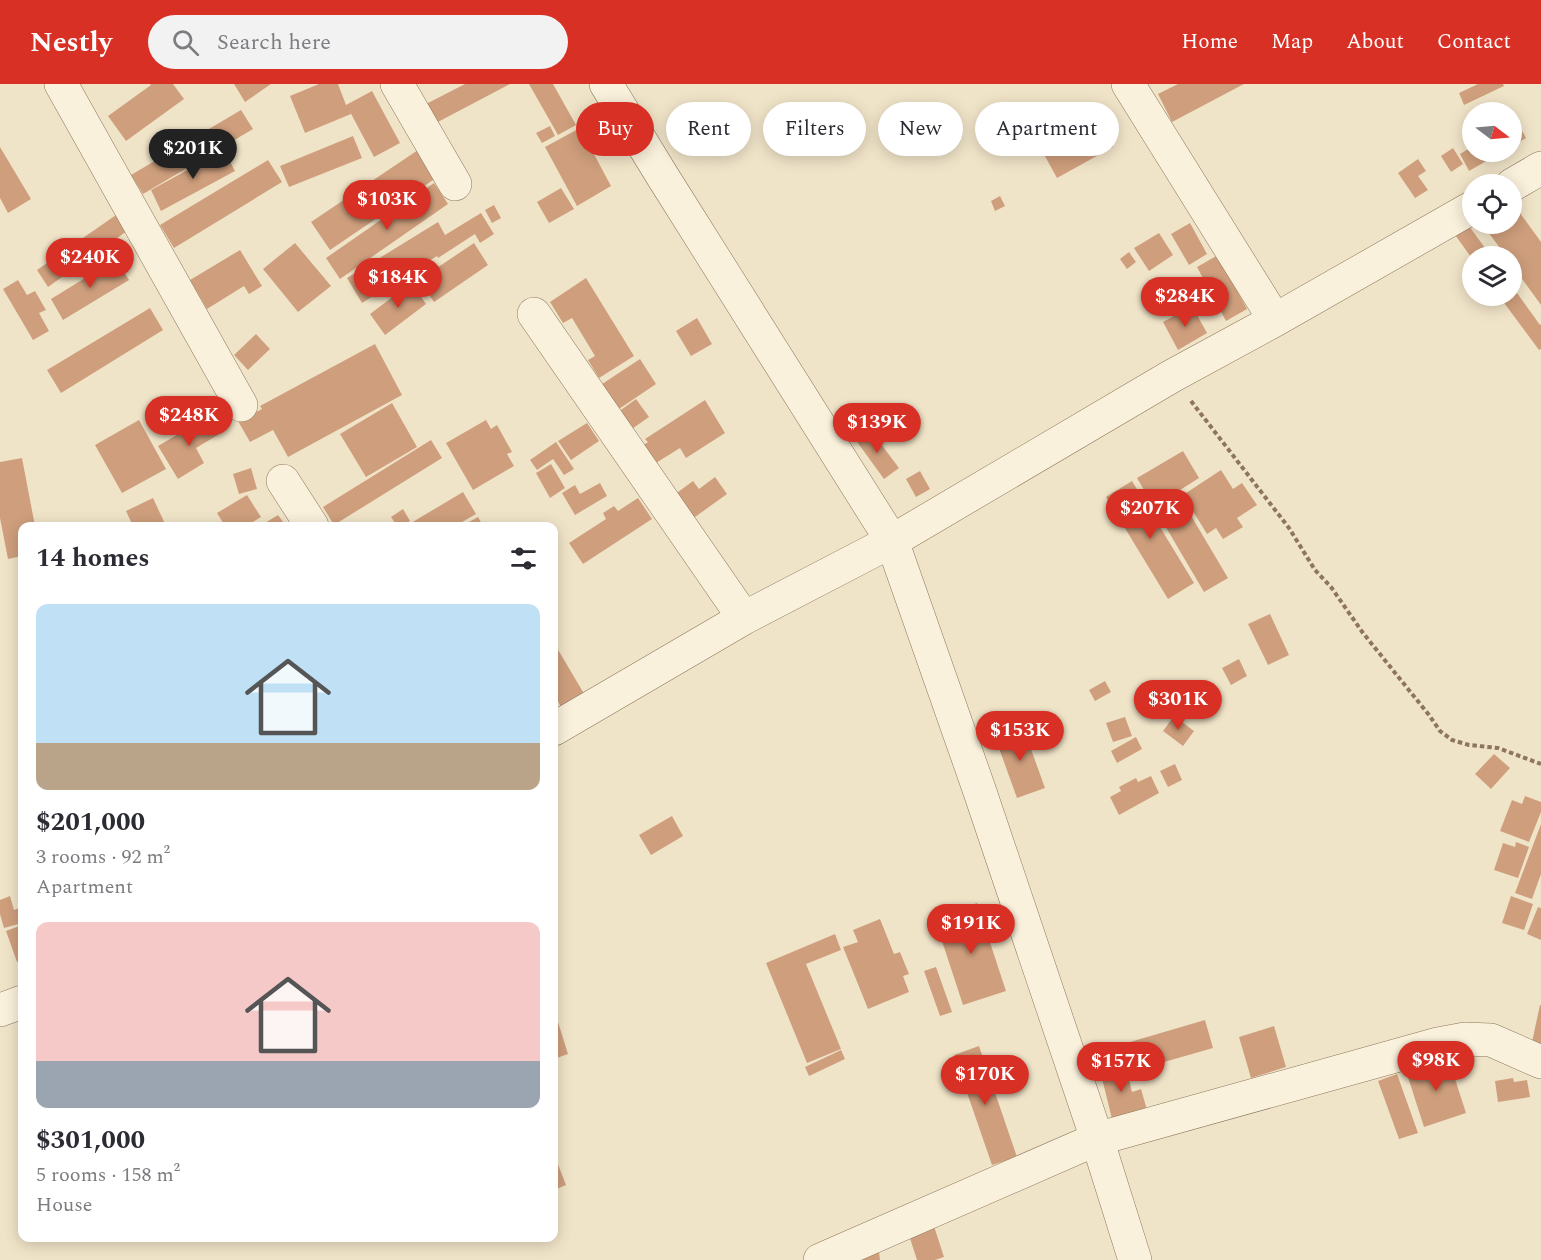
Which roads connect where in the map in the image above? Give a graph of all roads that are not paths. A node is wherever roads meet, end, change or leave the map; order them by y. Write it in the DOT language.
graph roads {
  1 [pos="61,84"];
  2 [pos="397,84"];
  3 [pos="606,84"];
  4 [pos="1128,84"];
  5 [pos="1541,168"];
  6 [pos="1522,179"];
  7 [pos="454,184"];
  8 [pos="1462,213"];
  9 [pos="534,314"];
  10 [pos="1275,320"];
  11 [pos="241,405"];
  12 [pos="283,481"];
  13 [pos="309,522"];
  14 [pos="892,541"];
  15 [pos="744,618"];
  16 [pos="558,727"];
  17 [pos="18,1003"];
  18 [pos="0,1010"];
  19 [pos="1541,1062"];
  20 [pos="1097,1139"];
  21 [pos="820,1260"];
  22 [pos="1135,1260"];
  1 -- 11 [label="street"];
  2 -- 7 [label="street"];
  3 -- 14 [label="street"];
  4 -- 10 [label="street"];
  5 -- 6 [label="street"];
  8 -- 10 [label="street"];
  9 -- 15 [label="street"];
  10 -- 14 [label="street"];
  12 -- 13 [label="street"];
  14 -- 15 [label="street"];
  14 -- 20 [label="street"];
  15 -- 16 [label="street"];
  17 -- 18 [label="street"];
  19 -- 20 [label="street"];
  20 -- 21 [label="street"];
  20 -- 22 [label="street"];
}
